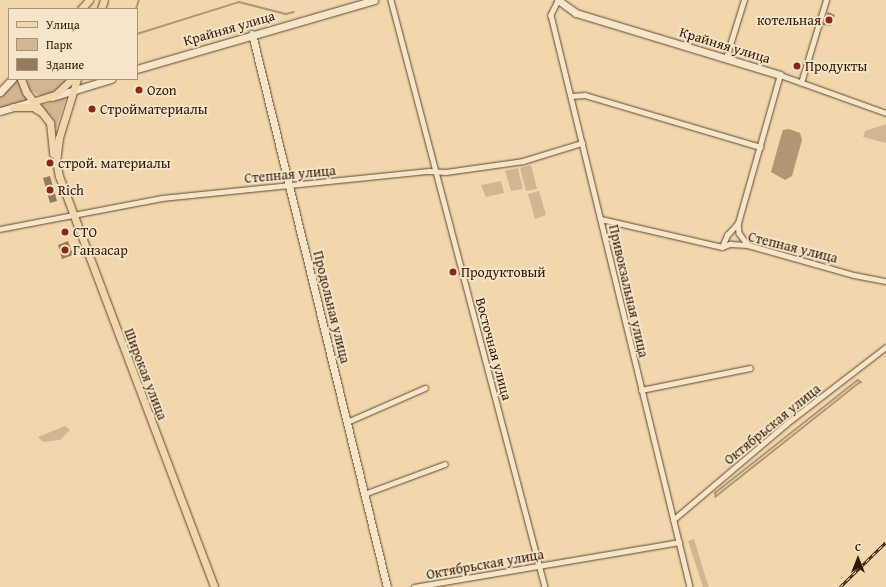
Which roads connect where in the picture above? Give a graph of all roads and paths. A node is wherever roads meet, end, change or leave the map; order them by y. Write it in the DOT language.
graph roads {
  1 [pos="89,0"];
  2 [pos="374,0"];
  3 [pos="391,0"];
  4 [pos="744,0"];
  5 [pos="826,0"];
  6 [pos="558,1"];
  7 [pos="82,8"];
  8 [pos="252,34"];
  9 [pos="726,58"];
  10 [pos="138,69"];
  11 [pos="780,75"];
  12 [pos="11,80"];
  13 [pos="21,80"];
  14 [pos="71,80"];
  15 [pos="77,80"];
  16 [pos="108,80"];
  17 [pos="801,83"];
  18 [pos="0,92"];
  19 [pos="73,92"];
  20 [pos="571,96"];
  21 [pos="45,99"];
  22 [pos="35,101"];
  23 [pos="12,107"];
  24 [pos="0,111"];
  25 [pos="45,114"];
  26 [pos="886,114"];
  27 [pos="582,143"];
  28 [pos="760,147"];
  29 [pos="57,169"];
  30 [pos="437,171"];
  31 [pos="289,186"];
  32 [pos="73,215"];
  33 [pos="601,219"];
  34 [pos="738,222"];
  35 [pos="0,229"];
  36 [pos="748,245"];
  37 [pos="722,247"];
  38 [pos="886,281"];
  39 [pos="886,347"];
  40 [pos="750,368"];
  41 [pos="425,388"];
  42 [pos="641,390"];
  43 [pos="347,422"];
  44 [pos="445,464"];
  45 [pos="364,494"];
  46 [pos="673,520"];
  47 [pos="679,542"];
  48 [pos="539,566"];
  49 [pos="214,587"];
  50 [pos="386,587"];
  51 [pos="414,587"];
  52 [pos="545,587"];
  53 [pos="690,587"];
  1 -- 7 [label="main road"];
  2 -- 8 [label="street, Крайняя улица"];
  3 -- 30 [label="street, Восточная улица"];
  4 -- 9 [label="street"];
  5 -- 17 [label="street"];
  6 -- 9 [label="street, Крайняя улица"];
  6 -- 20 [label="street, Привокзальная улица"];
  8 -- 10 [label="street, Крайняя улица"];
  8 -- 31 [label="street, Продольная улица"];
  9 -- 11 [label="street, Крайняя улица"];
  11 -- 17 [label="street, Крайняя улица"];
  11 -- 28 [label="street"];
  12 -- 18 [label="street"];
  13 -- 22 [label="main road, Широкая улица"];
  14 -- 21 [label="main road"];
  15 -- 19 [label="main road"];
  16 -- 19 [label="street"];
  17 -- 26 [label="street, Крайняя улица"];
  19 -- 21 [label="street"];
  19 -- 29 [label="main road"];
  20 -- 27 [label="street, Привокзальная улица"];
  20 -- 28 [label="street"];
  21 -- 22 [label="main road"];
  22 -- 23 [label="street"];
  22 -- 25 [label="main road, Широкая улица"];
  23 -- 24 [label="street"];
  23 -- 25 [label="main road"];
  25 -- 29 [label="main road, Широкая улица"];
  27 -- 30 [label="street, Степная улица"];
  27 -- 33 [label="street, Привокзальная улица"];
  28 -- 34 [label="street"];
  29 -- 32 [label="main road, Широкая улица"];
  30 -- 31 [label="street, Степная улица"];
  30 -- 48 [label="street, Восточная улица"];
  31 -- 32 [label="street, Степная улица"];
  31 -- 43 [label="street, Продольная улица"];
  32 -- 35 [label="street, Степная улица"];
  32 -- 49 [label="main road, Широкая улица"];
  33 -- 37 [label="street, Степная улица"];
  33 -- 42 [label="street, Привокзальная улица"];
  34 -- 36 [label="street"];
  34 -- 37 [label="street"];
  36 -- 37 [label="street, Степная улица"];
  36 -- 38 [label="street, Степная улица"];
  39 -- 46 [label="street, Октябрьская улица"];
  40 -- 42 [label="street"];
  41 -- 43 [label="street"];
  42 -- 46 [label="street, Привокзальная улица"];
  43 -- 45 [label="street, Продольная улица"];
  44 -- 45 [label="street"];
  45 -- 50 [label="street, Продольная улица"];
  46 -- 47 [label="street, Привокзальная улица"];
  47 -- 48 [label="street, Октябрьская улица"];
  47 -- 53 [label="street, Привокзальная улица"];
  48 -- 51 [label="street, Октябрьская улица"];
  48 -- 52 [label="street, Восточная улица"];
}
